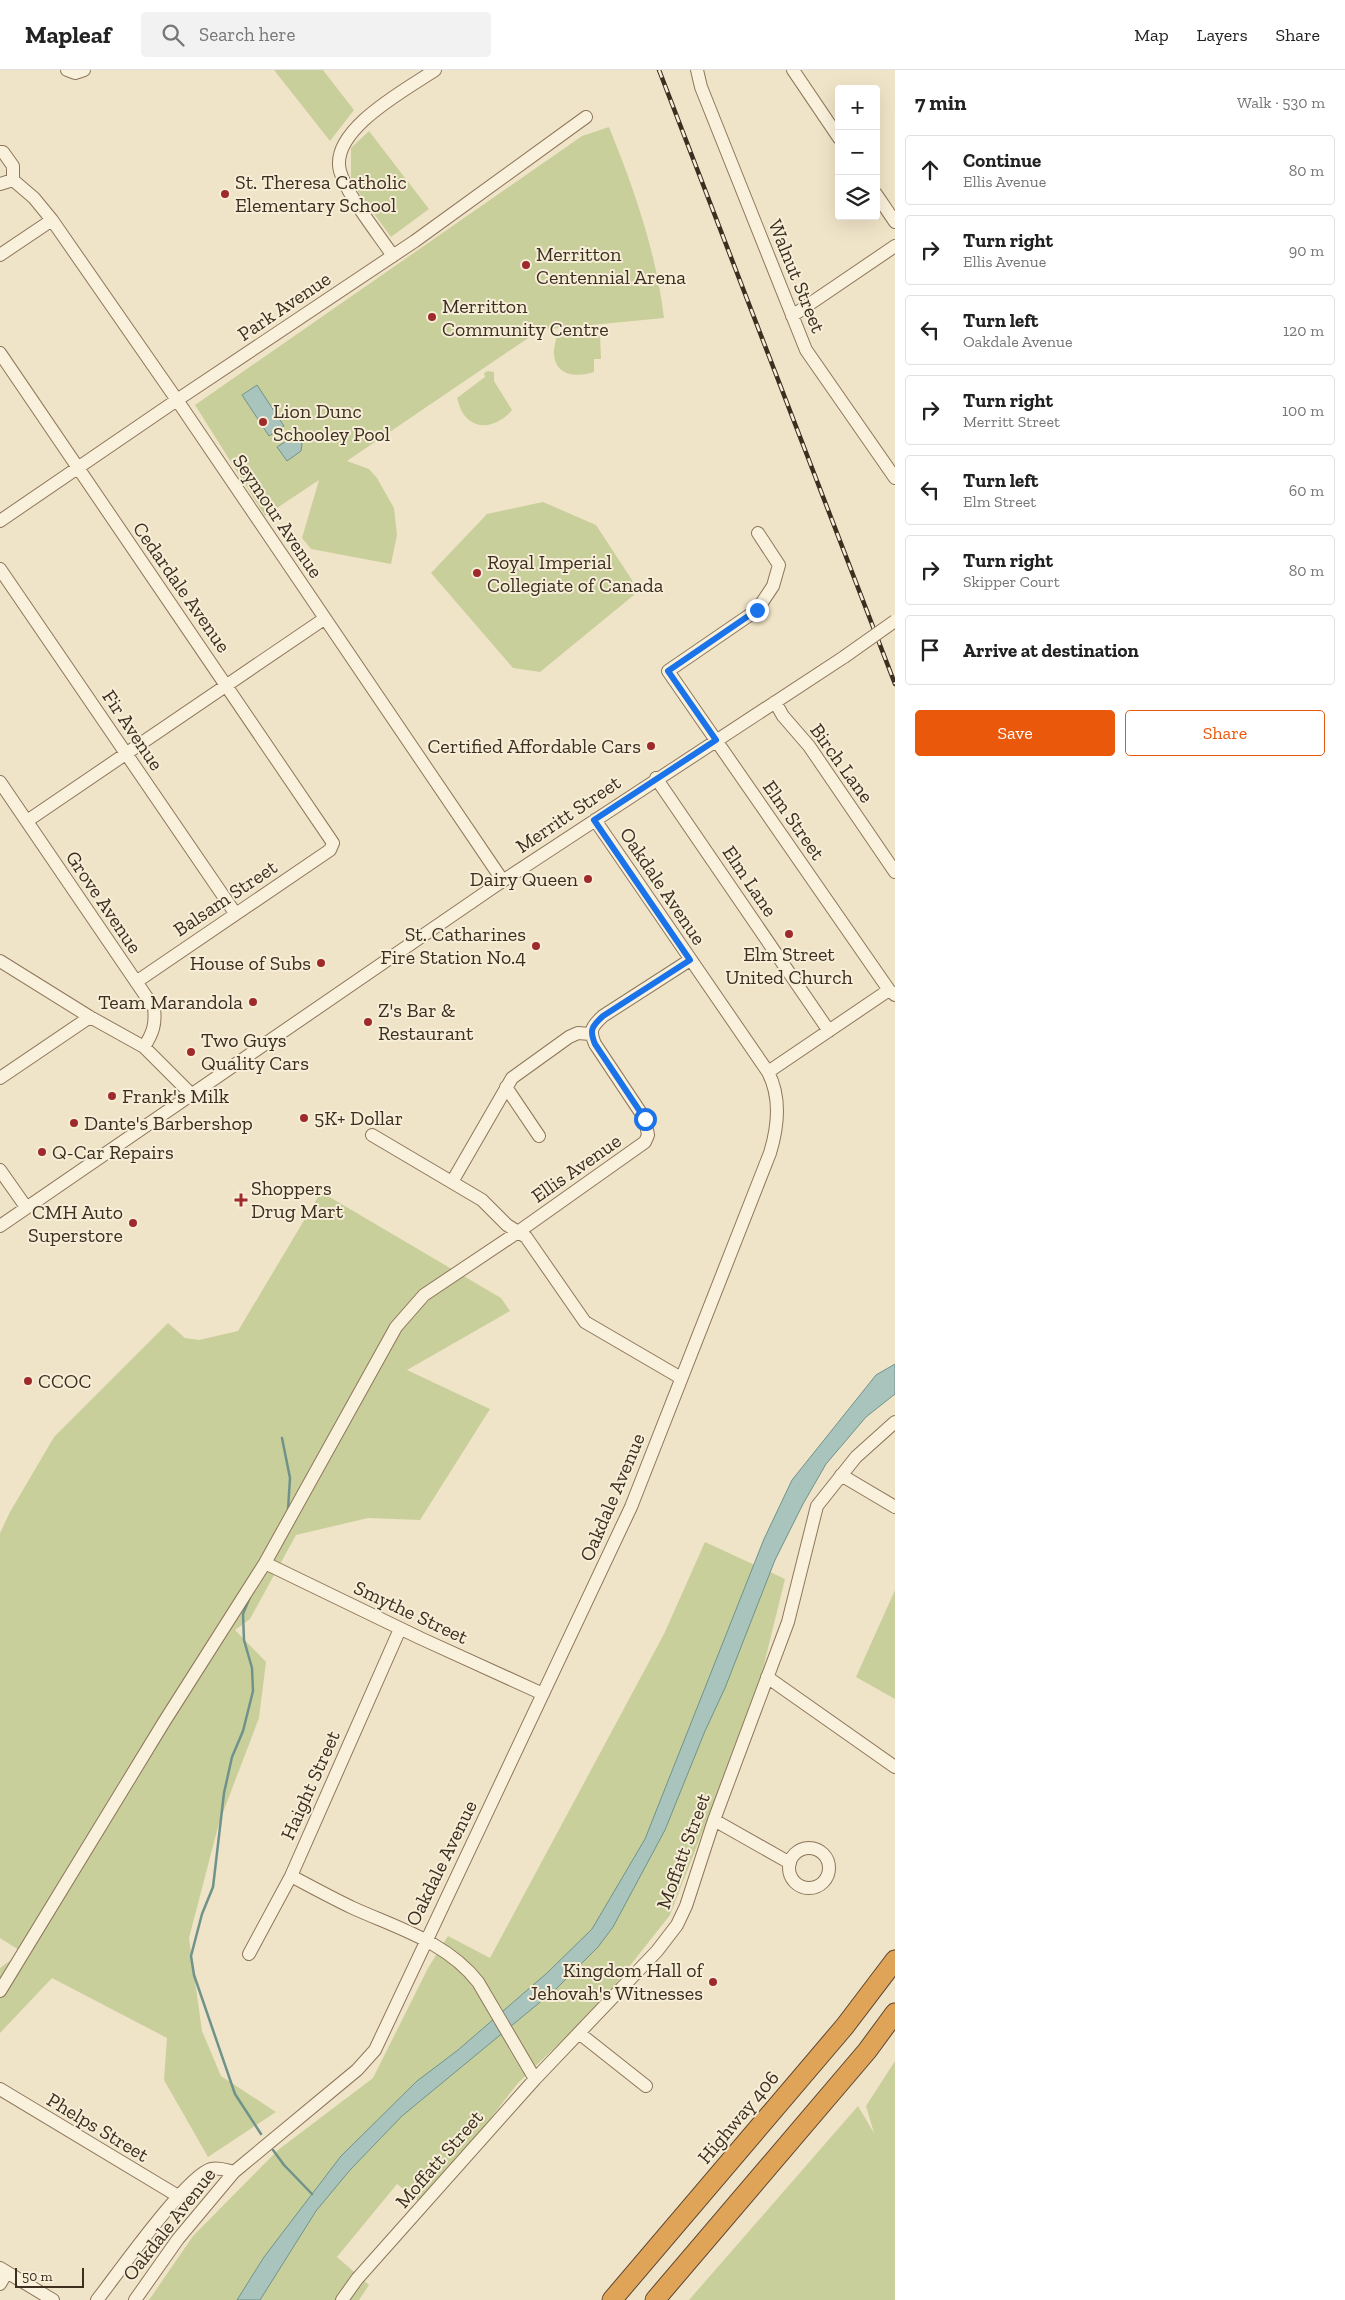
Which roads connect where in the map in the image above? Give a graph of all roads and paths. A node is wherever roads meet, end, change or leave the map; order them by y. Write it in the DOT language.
graph roads {
  1 [pos="67,70"];
  2 [pos="84,70"];
  3 [pos="435,70"];
  4 [pos="697,70"];
  5 [pos="793,70"];
  6 [pos="586,117"];
  7 [pos="835,132"];
  8 [pos="0,152"];
  9 [pos="13,180"];
  10 [pos="0,184"];
  11 [pos="880,200"];
  12 [pos="52,220"];
  13 [pos="895,222"];
  14 [pos="895,246"];
  15 [pos="0,255"];
  16 [pos="393,256"];
  17 [pos="792,316"];
  18 [pos="0,353"];
  19 [pos="177,400"];
  20 [pos="78,469"];
  21 [pos="895,478"];
  22 [pos="0,521"];
  23 [pos="758,533"];
  24 [pos="0,568"];
  25 [pos="324,618"];
  26 [pos="895,621"];
  27 [pos="227,685"];
  28 [pos="775,702"];
  29 [pos="716,740"];
  30 [pos="127,754"];
  31 [pos="656,778"];
  32 [pos="0,782"];
  33 [pos="594,820"];
  34 [pos="27,821"];
  35 [pos="333,843"];
  36 [pos="895,872"];
  37 [pos="503,881"];
  38 [pos="235,913"];
  39 [pos="690,960"];
  40 [pos="0,962"];
  41 [pos="136,982"];
  42 [pos="892,993"];
  43 [pos="90,1017"];
  44 [pos="829,1030"];
  45 [pos="590,1034"];
  46 [pos="144,1047"];
  47 [pos="768,1072"];
  48 [pos="0,1078"];
  49 [pos="506,1087"];
  50 [pos="191,1094"];
  51 [pos="372,1136"];
  52 [pos="539,1136"];
  53 [pos="0,1170"];
  54 [pos="452,1182"];
  55 [pos="26,1206"];
  56 [pos="0,1226"];
  57 [pos="518,1232"];
  58 [pos="681,1378"];
  59 [pos="895,1422"];
  60 [pos="841,1475"];
  61 [pos="895,1508"];
  62 [pos="264,1563"];
  63 [pos="400,1629"];
  64 [pos="767,1677"];
  65 [pos="543,1694"];
  66 [pos="895,1767"];
  67 [pos="714,1820"];
  68 [pos="790,1864"];
  69 [pos="291,1876"];
  70 [pos="425,1940"];
  71 [pos="249,1954"];
  72 [pos="895,1960"];
  73 [pos="0,1991"];
  74 [pos="895,2013"];
  75 [pos="578,2033"];
  76 [pos="536,2079"];
  77 [pos="646,2086"];
  78 [pos="0,2089"];
  79 [pos="234,2172"];
  80 [pos="178,2196"];
  81 [pos="4,2270"];
  82 [pos="0,2284"];
  83 [pos="53,2300"];
  84 [pos="97,2300"];
  85 [pos="135,2300"];
  86 [pos="342,2300"];
  87 [pos="612,2300"];
  88 [pos="655,2300"];
  1 -- 2 [label="street"];
  3 -- 16 [label="street"];
  4 -- 17 [label="street, Walnut Street"];
  5 -- 7 [label="street"];
  6 -- 16 [label="street, Park Avenue"];
  8 -- 9 [label="street"];
  9 -- 10 [label="street"];
  9 -- 12 [label="street, Seymour Avenue"];
  11 -- 13 [label="street"];
  12 -- 15 [label="street"];
  12 -- 19 [label="street, Seymour Avenue"];
  14 -- 17 [label="street"];
  16 -- 19 [label="street, Park Avenue"];
  17 -- 21 [label="street, Walnut Street"];
  18 -- 20 [label="street, Cedardale Avenue"];
  19 -- 20 [label="street, Park Avenue"];
  19 -- 25 [label="street, Seymour Avenue"];
  20 -- 22 [label="street, Park Avenue"];
  20 -- 27 [label="street, Cedardale Avenue"];
  23 -- 29 [label="street, Elm Street"];
  24 -- 30 [label="street, Fir Avenue"];
  25 -- 27 [label="street"];
  25 -- 37 [label="street, Seymour Avenue"];
  26 -- 28 [label="street, Merritt Street, bridge"];
  27 -- 30 [label="street"];
  27 -- 35 [label="street, Cedardale Avenue"];
  28 -- 29 [label="street, Merritt Street"];
  28 -- 36 [label="street, Birch Lane"];
  29 -- 31 [label="street, Merritt Street"];
  29 -- 42 [label="street, Elm Street"];
  30 -- 34 [label="street"];
  30 -- 38 [label="street, Fir Avenue"];
  31 -- 33 [label="street, Merritt Street"];
  31 -- 44 [label="street, Elm Lane"];
  32 -- 34 [label="street, Grove Avenue"];
  33 -- 37 [label="street, Merritt Street"];
  33 -- 39 [label="street, Oakdale Avenue"];
  34 -- 41 [label="street, Grove Avenue"];
  35 -- 38 [label="street, Balsam Street"];
  37 -- 50 [label="street, Merritt Street"];
  38 -- 41 [label="street, Balsam Street"];
  39 -- 45 [label="street"];
  39 -- 47 [label="street, Oakdale Avenue"];
  40 -- 43 [label="street"];
  41 -- 46 [label="street, Grove Avenue"];
  42 -- 44 [label="street"];
  43 -- 46 [label="street"];
  43 -- 48 [label="street"];
  44 -- 47 [label="street"];
  45 -- 49 [label="street"];
  45 -- 57 [label="street, Ellis Avenue"];
  46 -- 50 [label="street"];
  47 -- 58 [label="street, Oakdale Avenue"];
  49 -- 52 [label="street"];
  49 -- 54 [label="street"];
  50 -- 55 [label="street, Merritt Street"];
  51 -- 54 [label="street"];
  53 -- 55 [label="street"];
  54 -- 57 [label="street"];
  55 -- 56 [label="street, Merritt Street"];
  57 -- 58 [label="street"];
  57 -- 62 [label="street"];
  58 -- 65 [label="street, Oakdale Avenue"];
  59 -- 60 [label="street, Moffatt Street"];
  60 -- 61 [label="street"];
  60 -- 64 [label="street, Moffatt Street"];
  62 -- 63 [label="street, Smythe Street"];
  62 -- 73 [label="street"];
  63 -- 65 [label="street, Smythe Street"];
  63 -- 69 [label="street, Haight Street"];
  64 -- 66 [label="street"];
  64 -- 67 [label="street, Moffatt Street"];
  65 -- 70 [label="street, Oakdale Avenue"];
  67 -- 68 [label="street"];
  67 -- 75 [label="street, Moffatt Street"];
  69 -- 70 [label="street"];
  69 -- 71 [label="street, Haight Street"];
  70 -- 76 [label="street"];
  70 -- 79 [label="street, Oakdale Avenue"];
  72 -- 87 [label="highway, Highway 406"];
  74 -- 88 [label="highway"];
  75 -- 76 [label="street, Moffatt Street"];
  75 -- 77 [label="street"];
  76 -- 86 [label="street, Moffatt Street"];
  78 -- 80 [label="street, Phelps Street"];
  79 -- 80 [label="street"];
  79 -- 85 [label="street, Oakdale Avenue"];
  80 -- 84 [label="street"];
  81 -- 82 [label="street"];
  81 -- 83 [label="street"];
}
